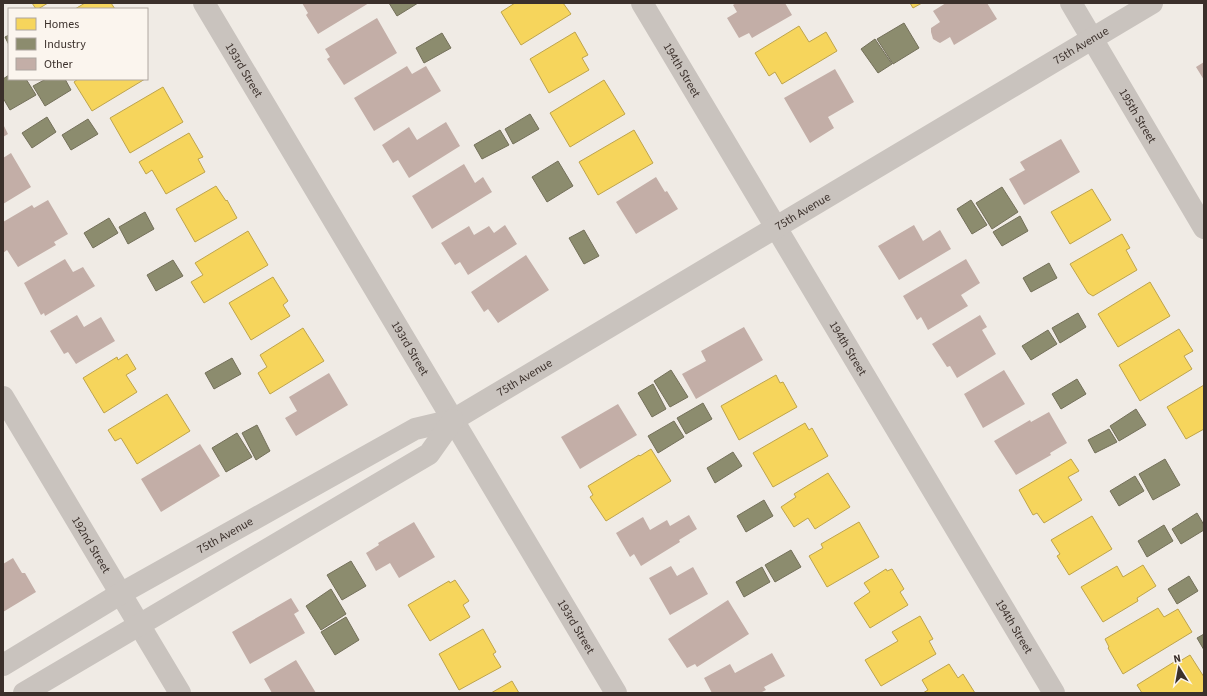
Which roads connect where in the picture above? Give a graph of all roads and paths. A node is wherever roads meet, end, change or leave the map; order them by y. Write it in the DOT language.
graph roads {
  1 [pos="204,3"];
  2 [pos="642,3"];
  3 [pos="1071,3"];
  4 [pos="1152,3"];
  5 [pos="1092,39"];
  6 [pos="775,228"];
  7 [pos="1204,228"];
  8 [pos="3,397"];
  9 [pos="453,420"];
  10 [pos="120,594"];
  11 [pos="139,625"];
  12 [pos="3,665"];
  13 [pos="24,693"];
  14 [pos="180,693"];
  15 [pos="616,693"];
  16 [pos="1054,693"];
  1 -- 9 [label="street, 193rd Street"];
  2 -- 6 [label="street, 194th Street"];
  3 -- 5 [label="street, 195th Street"];
  4 -- 5 [label="street, 75th Avenue"];
  5 -- 6 [label="street, 75th Avenue"];
  5 -- 7 [label="street, 195th Street"];
  6 -- 9 [label="street, 75th Avenue"];
  6 -- 16 [label="street, 194th Street"];
  8 -- 10 [label="street, 192nd Street"];
  9 -- 10 [label="street, 75th Avenue"];
  9 -- 11 [label="street, 75th Avenue"];
  9 -- 15 [label="street, 193rd Street"];
  10 -- 11 [label="street, 192nd Street"];
  10 -- 12 [label="street, 75th Avenue"];
  11 -- 13 [label="street, 75th Avenue"];
  11 -- 14 [label="street, 192nd Street"];
}
